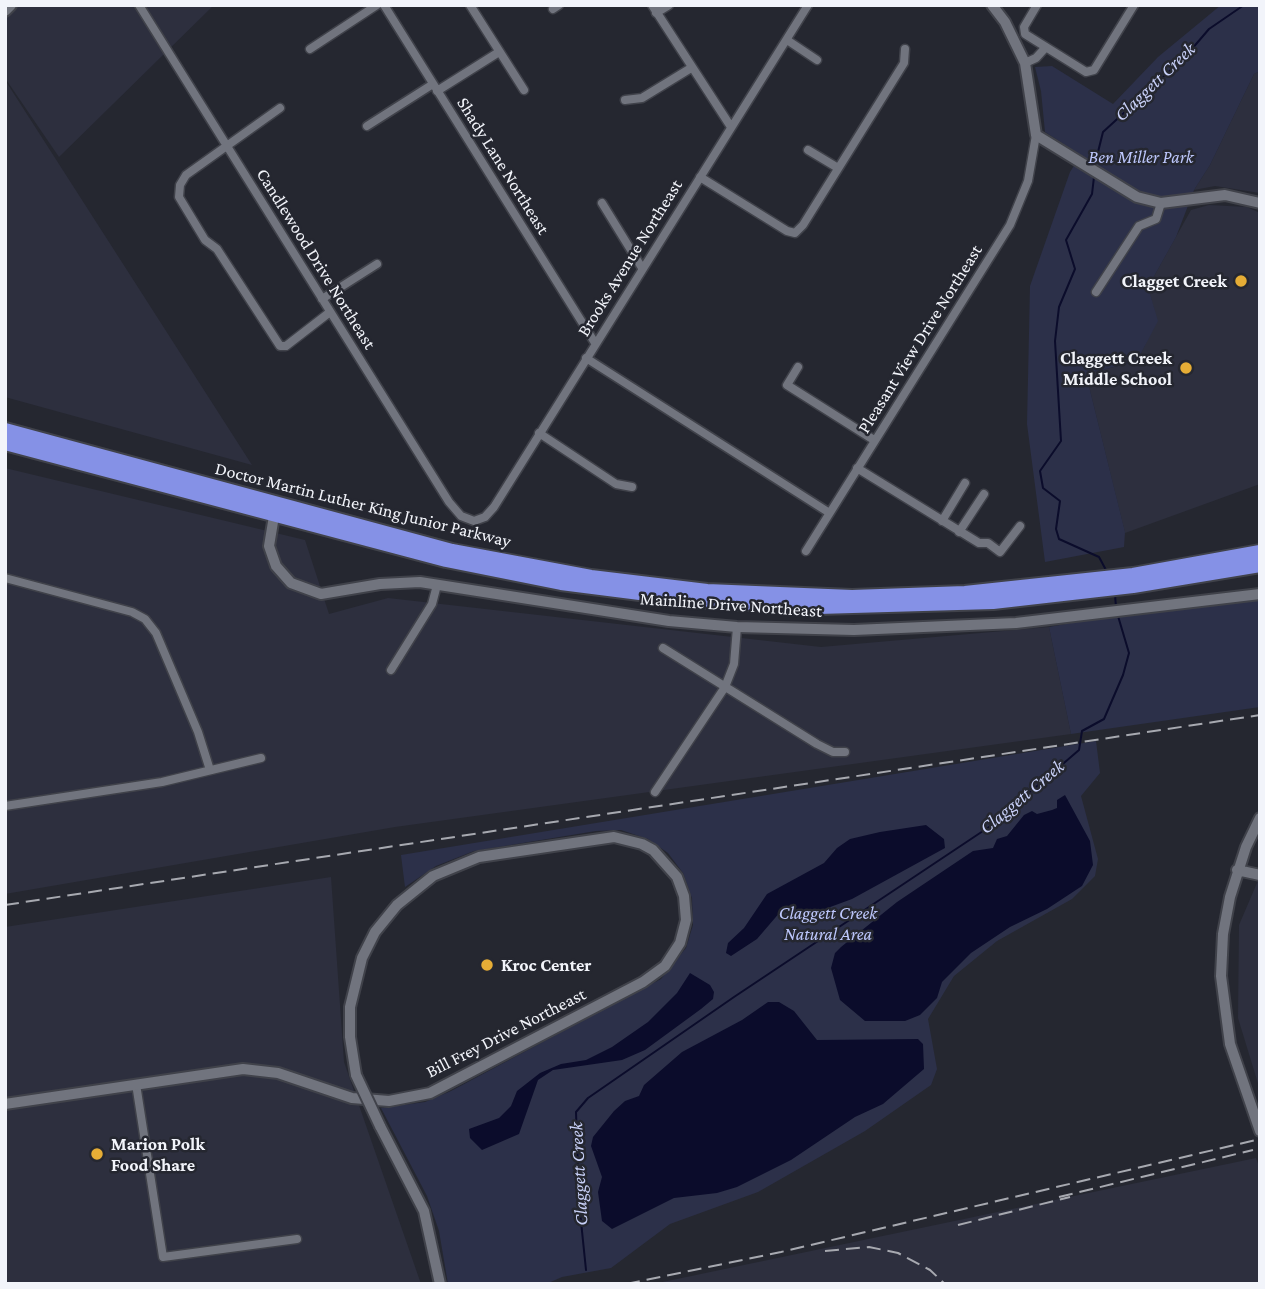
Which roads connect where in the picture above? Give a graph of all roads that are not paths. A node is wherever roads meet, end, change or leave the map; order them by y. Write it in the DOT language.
graph roads {
  1 [pos="11,5"];
  2 [pos="139,5"];
  3 [pos="377,5"];
  4 [pos="384,5"];
  5 [pos="470,5"];
  6 [pos="669,5"];
  7 [pos="808,5"];
  8 [pos="992,5"];
  9 [pos="1037,5"];
  10 [pos="1134,5"];
  11 [pos="654,9"];
  12 [pos="5,11"];
  13 [pos="787,40"];
  14 [pos="1046,47"];
  15 [pos="310,49"];
  16 [pos="905,49"];
  17 [pos="499,52"];
  18 [pos="817,60"];
  19 [pos="1025,63"];
  20 [pos="691,68"];
  21 [pos="435,87"];
  22 [pos="524,90"];
  23 [pos="625,100"];
  24 [pos="280,108"];
  25 [pos="367,126"];
  26 [pos="731,127"];
  27 [pos="1036,135"];
  28 [pos="226,145"];
  29 [pos="808,150"];
  30 [pos="838,168"];
  31 [pos="700,177"];
  32 [pos="602,203"];
  33 [pos="1161,203"];
  34 [pos="1260,203"];
  35 [pos="377,264"];
  36 [pos="642,268"];
  37 [pos="1096,292"];
  38 [pos="322,299"];
  39 [pos="330,312"];
  40 [pos="595,343"];
  41 [pos="586,358"];
  42 [pos="798,368"];
  43 [pos="5,430"];
  44 [pos="539,433"];
  45 [pos="874,440"];
  46 [pos="5,443"];
  47 [pos="857,468"];
  48 [pos="965,483"];
  49 [pos="632,487"];
  50 [pos="984,494"];
  51 [pos="275,510"];
  52 [pos="828,512"];
  53 [pos="474,521"];
  54 [pos="942,521"];
  55 [pos="1020,526"];
  56 [pos="959,531"];
  57 [pos="806,551"];
  58 [pos="1260,552"];
  59 [pos="1260,565"];
  60 [pos="5,578"];
  61 [pos="1133,581"];
  62 [pos="437,585"];
  63 [pos="1260,594"];
  64 [pos="737,627"];
  65 [pos="663,648"];
  66 [pos="391,670"];
  67 [pos="725,687"];
  68 [pos="845,752"];
  69 [pos="261,758"];
  70 [pos="210,770"];
  71 [pos="655,792"];
  72 [pos="5,806"];
  73 [pos="1260,818"];
  74 [pos="1237,870"];
  75 [pos="1260,875"];
  76 [pos="136,1084"];
  77 [pos="5,1104"];
  78 [pos="1260,1131"];
  79 [pos="297,1239"];
  80 [pos="440,1282"];
  1 -- 12 [label="street"];
  2 -- 28 [label="street, Candlewood Drive Northeast"];
  3 -- 15 [label="street"];
  4 -- 21 [label="street, Shady Lane Northeast"];
  5 -- 17 [label="street"];
  6 -- 11 [label="street"];
  7 -- 13 [label="street, Brooks Avenue Northeast"];
  8 -- 19 [label="street"];
  9 -- 14 [label="street"];
  10 -- 14 [label="street"];
  11 -- 20 [label="street"];
  13 -- 18 [label="street"];
  13 -- 26 [label="street, Brooks Avenue Northeast"];
  14 -- 19 [label="street"];
  16 -- 30 [label="street"];
  17 -- 21 [label="street"];
  17 -- 22 [label="street"];
  19 -- 27 [label="street"];
  20 -- 23 [label="street"];
  20 -- 26 [label="street"];
  21 -- 25 [label="street"];
  21 -- 40 [label="street, Shady Lane Northeast"];
  24 -- 28 [label="street"];
  26 -- 31 [label="street, Brooks Avenue Northeast"];
  27 -- 33 [label="street"];
  27 -- 45 [label="street, Pleasant View Drive Northeast"];
  28 -- 38 [label="street, Candlewood Drive Northeast"];
  28 -- 39 [label="street"];
  29 -- 30 [label="street"];
  30 -- 31 [label="street"];
  31 -- 36 [label="street, Brooks Avenue Northeast"];
  32 -- 36 [label="street"];
  33 -- 34 [label="street"];
  33 -- 37 [label="street"];
  35 -- 38 [label="street"];
  36 -- 40 [label="street, Brooks Avenue Northeast"];
  38 -- 39 [label="street, Candlewood Drive Northeast"];
  39 -- 53 [label="street, Candlewood Drive Northeast"];
  40 -- 41 [label="street, Brooks Avenue Northeast"];
  41 -- 44 [label="street, Brooks Avenue Northeast"];
  41 -- 52 [label="street"];
  42 -- 45 [label="street"];
  43 -- 51 [label="highway, Doctor Martin Luther King Junior Parkway"];
  44 -- 49 [label="street"];
  44 -- 53 [label="street, Brooks Avenue Northeast"];
  45 -- 47 [label="street, Pleasant View Drive Northeast"];
  46 -- 51 [label="highway, Doctor Martin Luther King Junior Parkway"];
  47 -- 52 [label="street, Pleasant View Drive Northeast"];
  47 -- 54 [label="street"];
  48 -- 54 [label="street"];
  50 -- 56 [label="street"];
  51 -- 61 [label="highway, Doctor Martin Luther King Junior Parkway"];
  51 -- 62 [label="street, Mainline Drive Northeast"];
  52 -- 57 [label="street, Pleasant View Drive Northeast"];
  54 -- 56 [label="street"];
  55 -- 56 [label="street"];
  58 -- 61 [label="highway, Doctor Martin Luther King Junior Parkway"];
  59 -- 61 [label="highway, Doctor Martin Luther King Junior Parkway"];
  60 -- 70 [label="street"];
  62 -- 64 [label="street, Mainline Drive Northeast"];
  62 -- 66 [label="street"];
  63 -- 64 [label="street, Mainline Drive Northeast"];
  64 -- 67 [label="street"];
  65 -- 67 [label="street"];
  67 -- 68 [label="street"];
  67 -- 71 [label="street"];
  69 -- 70 [label="street"];
  70 -- 72 [label="street"];
  73 -- 74 [label="street"];
  74 -- 75 [label="street"];
  74 -- 78 [label="street"];
  76 -- 77 [label="street, Bill Frey Drive Northeast"];
  76 -- 79 [label="street"];
  76 -- 80 [label="street, Bill Frey Drive Northeast, bridge"];
}
